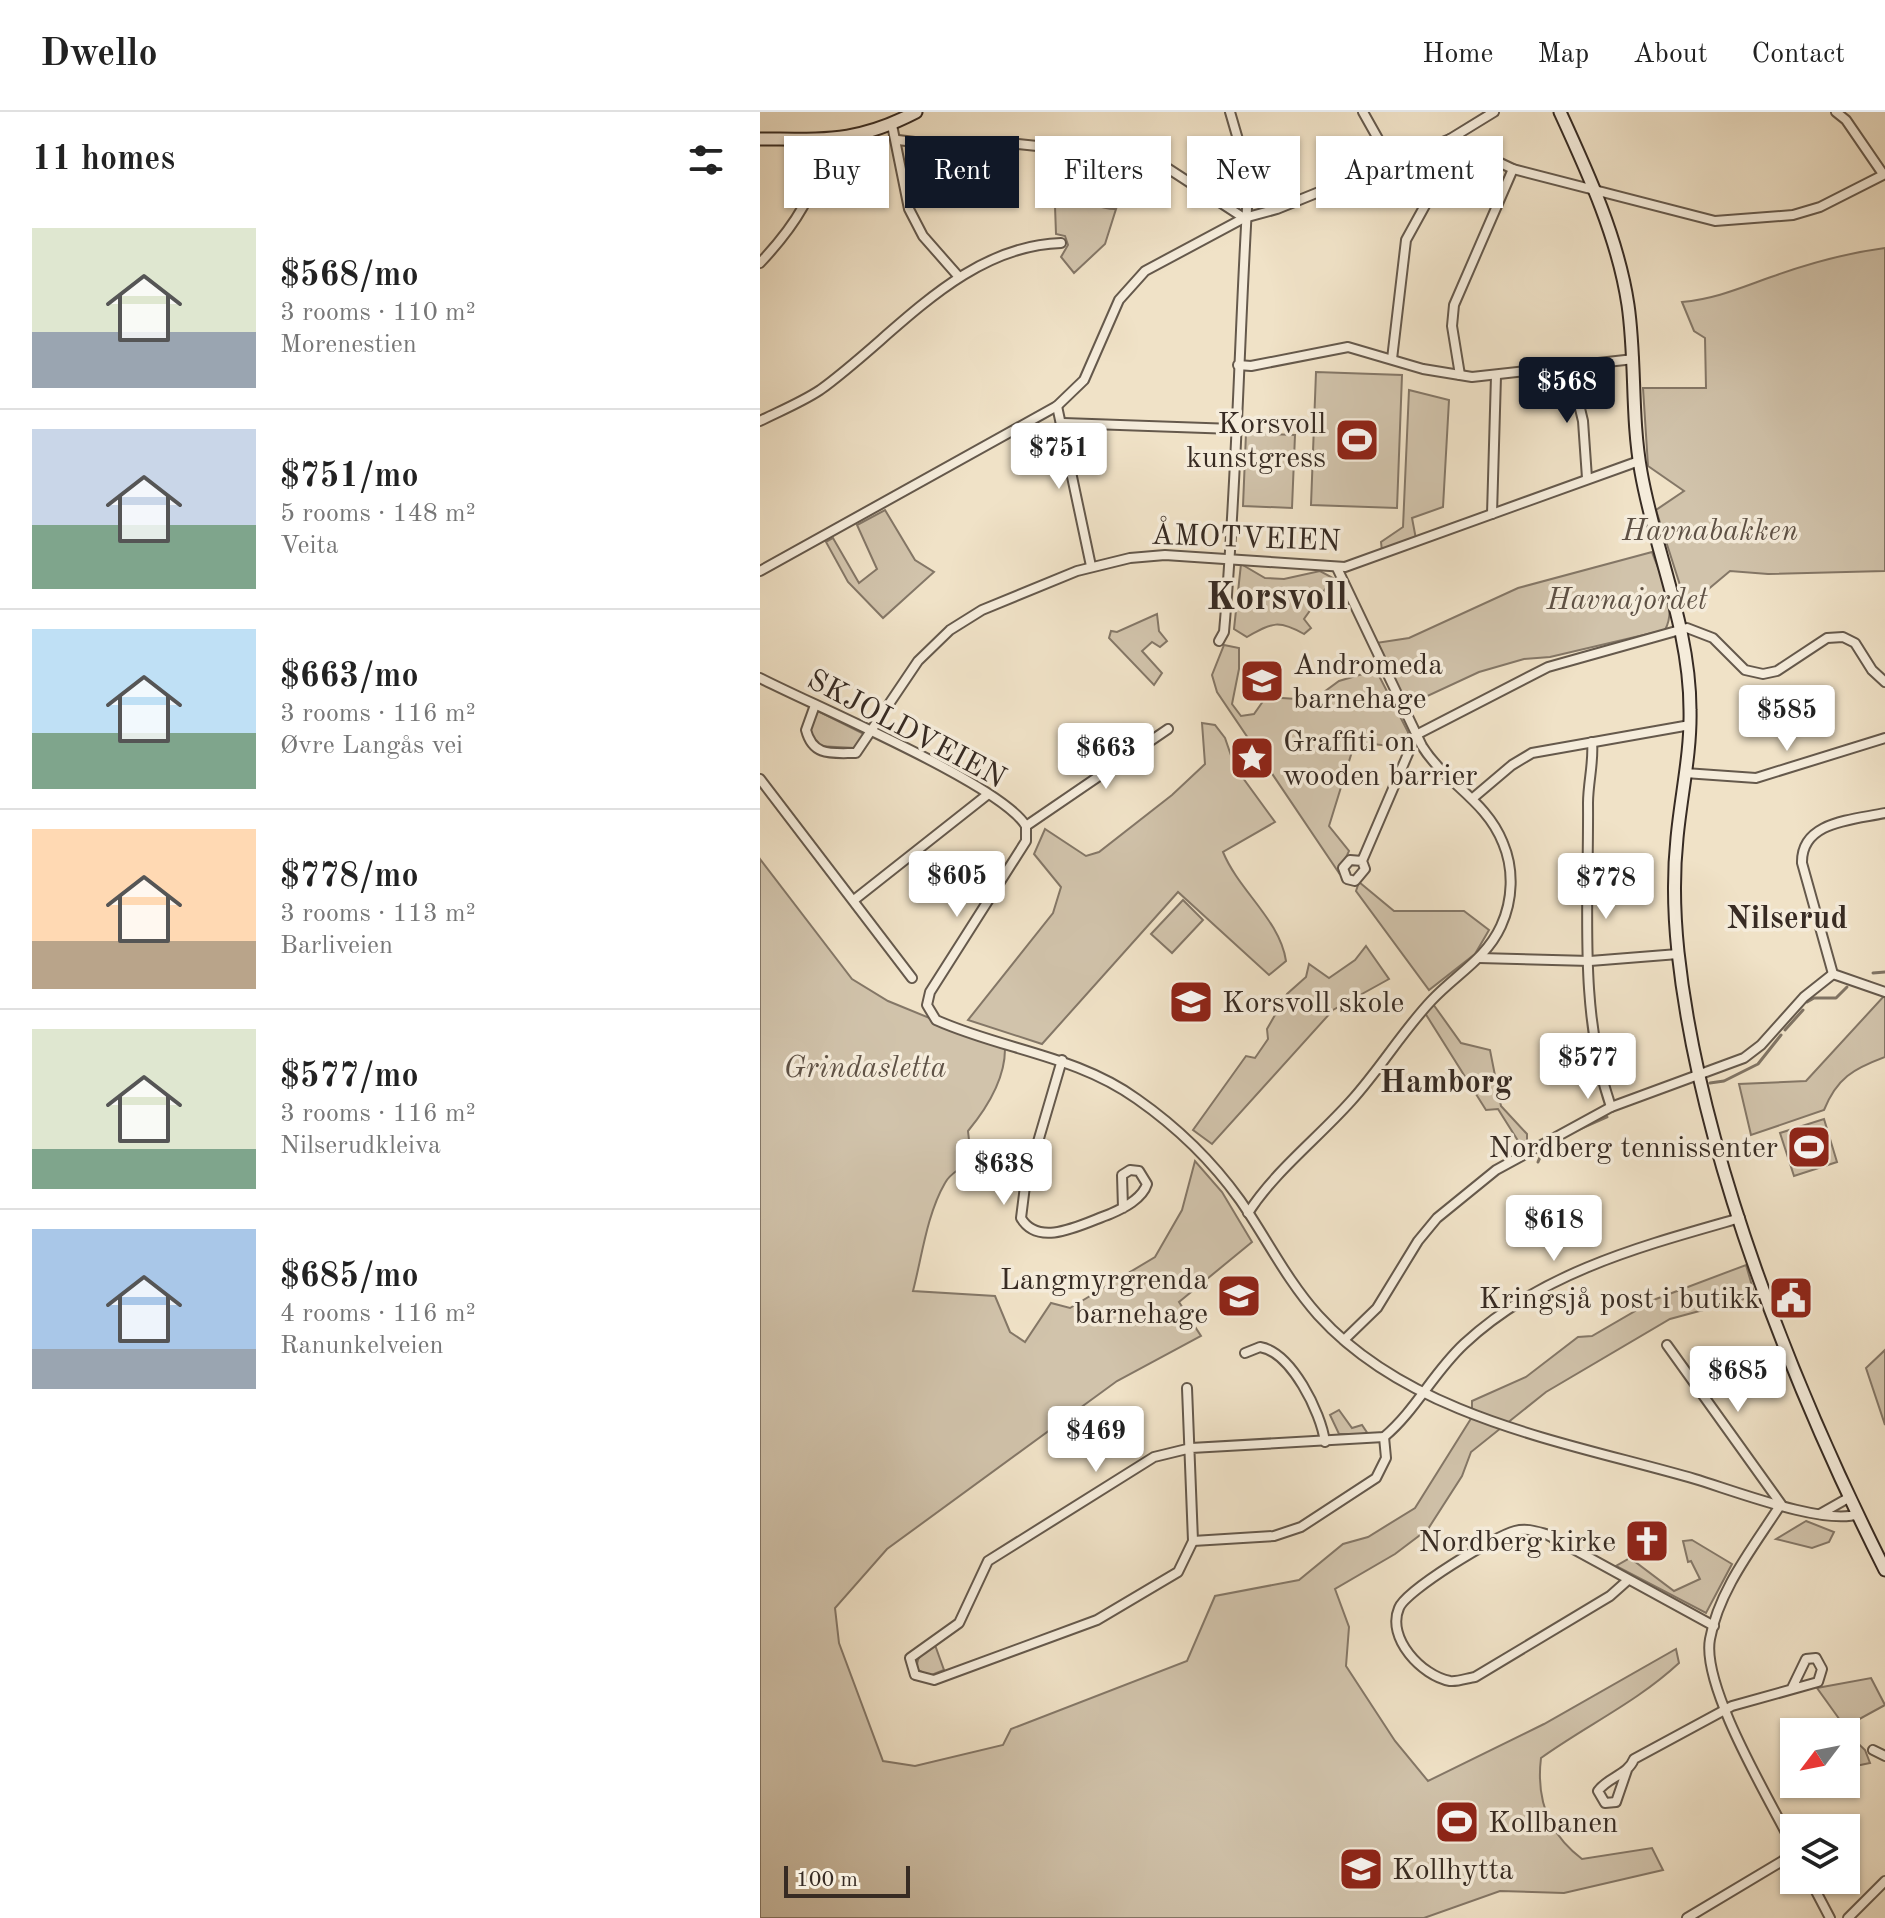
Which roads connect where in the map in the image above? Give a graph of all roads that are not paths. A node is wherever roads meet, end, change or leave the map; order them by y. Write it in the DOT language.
graph roads {
  1 [pos="916,112"];
  2 [pos="1230,112"];
  3 [pos="1363,112"];
  4 [pos="1494,112"];
  5 [pos="1560,112"];
  6 [pos="1836,112"];
  7 [pos="1856,112"];
  8 [pos="1846,120"];
  9 [pos="892,125"];
  10 [pos="858,136"];
  11 [pos="1376,136"];
  12 [pos="1455,136"];
  13 [pos="760,139"];
  14 [pos="784,139"];
  15 [pos="898,140"];
  16 [pos="1503,164"];
  17 [pos="1513,169"];
  18 [pos="1884,174"];
  19 [pos="1593,189"];
  20 [pos="1316,192"];
  21 [pos="802,208"];
  22 [pos="1424,208"];
  23 [pos="1244,218"];
  24 [pos="1061,243"];
  25 [pos="760,263"];
  26 [pos="959,277"];
  27 [pos="1392,359"];
  28 [pos="1634,359"];
  29 [pos="1238,365"];
  30 [pos="1570,367"];
  31 [pos="1460,375"];
  32 [pos="1496,376"];
  33 [pos="1057,406"];
  34 [pos="760,421"];
  35 [pos="1063,423"];
  36 [pos="1234,429"];
  37 [pos="1639,461"];
  38 [pos="1587,478"];
  39 [pos="1492,514"];
  40 [pos="1232,556"];
  41 [pos="1091,566"];
  42 [pos="1337,568"];
  43 [pos="760,571"];
  44 [pos="1681,629"];
  45 [pos="1219,641"];
  46 [pos="763,680"];
  47 [pos="1885,682"];
  48 [pos="760,692"];
  49 [pos="815,705"];
  50 [pos="1690,725"];
  51 [pos="1168,729"];
  52 [pos="871,732"];
  53 [pos="1416,735"];
  54 [pos="1885,738"];
  55 [pos="1592,742"];
  56 [pos="1685,773"];
  57 [pos="760,779"];
  58 [pos="987,795"];
  59 [pos="1473,798"];
  60 [pos="1885,813"];
  61 [pos="1026,826"];
  62 [pos="1362,861"];
  63 [pos="854,900"];
  64 [pos="1678,954"];
  65 [pos="1479,958"];
  66 [pos="1590,961"];
  67 [pos="1833,974"];
  68 [pos="912,978"];
  69 [pos="1885,992"];
  70 [pos="1062,1060"];
  71 [pos="1700,1074"];
  72 [pos="1611,1107"];
  73 [pos="1123,1208"];
  74 [pos="1248,1213"];
  75 [pos="1740,1218"];
  76 [pos="1344,1340"];
  77 [pos="1667,1345"];
  78 [pos="1245,1353"];
  79 [pos="1187,1388"];
  80 [pos="1423,1393"];
  81 [pos="1384,1437"];
  82 [pos="1325,1442"];
  83 [pos="1191,1448"];
  84 [pos="1850,1497"];
  85 [pos="1781,1504"];
  86 [pos="1820,1514"];
  87 [pos="1858,1514"];
  88 [pos="1193,1541"];
  89 [pos="1885,1570"];
  90 [pos="1628,1580"];
  91 [pos="1714,1626"];
  92 [pos="1792,1688"];
  93 [pos="1726,1711"];
  94 [pos="1873,1750"];
  95 [pos="1885,1756"];
  96 [pos="1627,1770"];
  97 [pos="1780,1822"];
  98 [pos="1780,1860"];
  99 [pos="1885,1881"];
  100 [pos="1817,1894"];
  101 [pos="1687,1918"];
  102 [pos="1830,1918"];
  103 [pos="1848,1918"];
  1 -- 9 [label="main road"];
  2 -- 23 [label="street"];
  3 -- 11 [label="street"];
  4 -- 12 [label="street"];
  5 -- 19 [label="main road"];
  6 -- 8 [label="street"];
  7 -- 8 [label="street"];
  8 -- 18 [label="street"];
  9 -- 10 [label="main road"];
  9 -- 15 [label="street"];
  13 -- 14 [label="main road"];
  15 -- 23 [label="street"];
  15 -- 26 [label="street"];
  16 -- 17 [label="street"];
  17 -- 19 [label="street"];
  17 -- 31 [label="street"];
  18 -- 19 [label="street"];
  19 -- 28 [label="main road"];
  20 -- 23 [label="street"];
  21 -- 25 [label="street"];
  22 -- 27 [label="street"];
  23 -- 29 [label="street"];
  23 -- 33 [label="street"];
  24 -- 26 [label="street"];
  26 -- 34 [label="street"];
  27 -- 29 [label="street"];
  27 -- 31 [label="street"];
  28 -- 30 [label="street"];
  28 -- 37 [label="main road"];
  29 -- 36 [label="street"];
  30 -- 32 [label="street"];
  30 -- 38 [label="street"];
  31 -- 32 [label="street"];
  32 -- 39 [label="street"];
  33 -- 35 [label="street"];
  33 -- 43 [label="street"];
  35 -- 36 [label="street"];
  35 -- 41 [label="street"];
  36 -- 40 [label="street"];
  37 -- 38 [label="street, ÅMOTVEIEN"];
  37 -- 44 [label="main road"];
  38 -- 39 [label="street, ÅMOTVEIEN"];
  39 -- 42 [label="street, ÅMOTVEIEN"];
  40 -- 41 [label="street, ÅMOTVEIEN"];
  40 -- 42 [label="street, ÅMOTVEIEN"];
  40 -- 45 [label="street"];
  41 -- 52 [label="street, ÅMOTVEIEN"];
  42 -- 53 [label="street"];
  44 -- 47 [label="street"];
  44 -- 50 [label="main road"];
  44 -- 53 [label="street"];
  46 -- 48 [label="street"];
  46 -- 49 [label="street, SKJOLDVEIEN"];
  49 -- 52 [label="street, SKJOLDVEIEN"];
  49 -- 52 [label="street, ÅMOTVEIEN"];
  50 -- 55 [label="street"];
  50 -- 56 [label="main road"];
  51 -- 61 [label="street"];
  52 -- 58 [label="street, SKJOLDVEIEN"];
  53 -- 59 [label="street"];
  53 -- 62 [label="street"];
  54 -- 56 [label="street"];
  55 -- 59 [label="street"];
  55 -- 66 [label="street"];
  56 -- 64 [label="main road"];
  57 -- 63 [label="street"];
  58 -- 61 [label="street, SKJOLDVEIEN"];
  58 -- 63 [label="street"];
  59 -- 65 [label="street"];
  60 -- 67 [label="street"];
  61 -- 70 [label="street"];
  63 -- 68 [label="street"];
  64 -- 66 [label="street"];
  64 -- 71 [label="main road"];
  65 -- 66 [label="street"];
  65 -- 74 [label="street"];
  66 -- 72 [label="street"];
  67 -- 69 [label="street"];
  67 -- 71 [label="street"];
  70 -- 73 [label="street"];
  70 -- 74 [label="street"];
  71 -- 72 [label="street"];
  71 -- 75 [label="main road"];
  72 -- 76 [label="street"];
  73 -- 73 [label="street"];
  74 -- 76 [label="street"];
  75 -- 80 [label="street"];
  75 -- 84 [label="main road"];
  76 -- 80 [label="street"];
  77 -- 85 [label="street"];
  78 -- 82 [label="street"];
  79 -- 83 [label="street"];
  80 -- 81 [label="street"];
  80 -- 85 [label="street"];
  81 -- 82 [label="street"];
  81 -- 88 [label="street"];
  82 -- 83 [label="street"];
  83 -- 88 [label="street"];
  83 -- 88 [label="street"];
  84 -- 86 [label="street"];
  84 -- 87 [label="main road"];
  85 -- 86 [label="street"];
  85 -- 91 [label="street"];
  86 -- 87 [label="street"];
  87 -- 89 [label="main road"];
  90 -- 90 [label="street"];
  90 -- 91 [label="street"];
  91 -- 93 [label="street"];
  92 -- 93 [label="street"];
  93 -- 96 [label="street"];
  93 -- 97 [label="street"];
  94 -- 95 [label="street"];
  98 -- 101 [label="street"];
  99 -- 103 [label="street"];
  100 -- 102 [label="street"];
}
